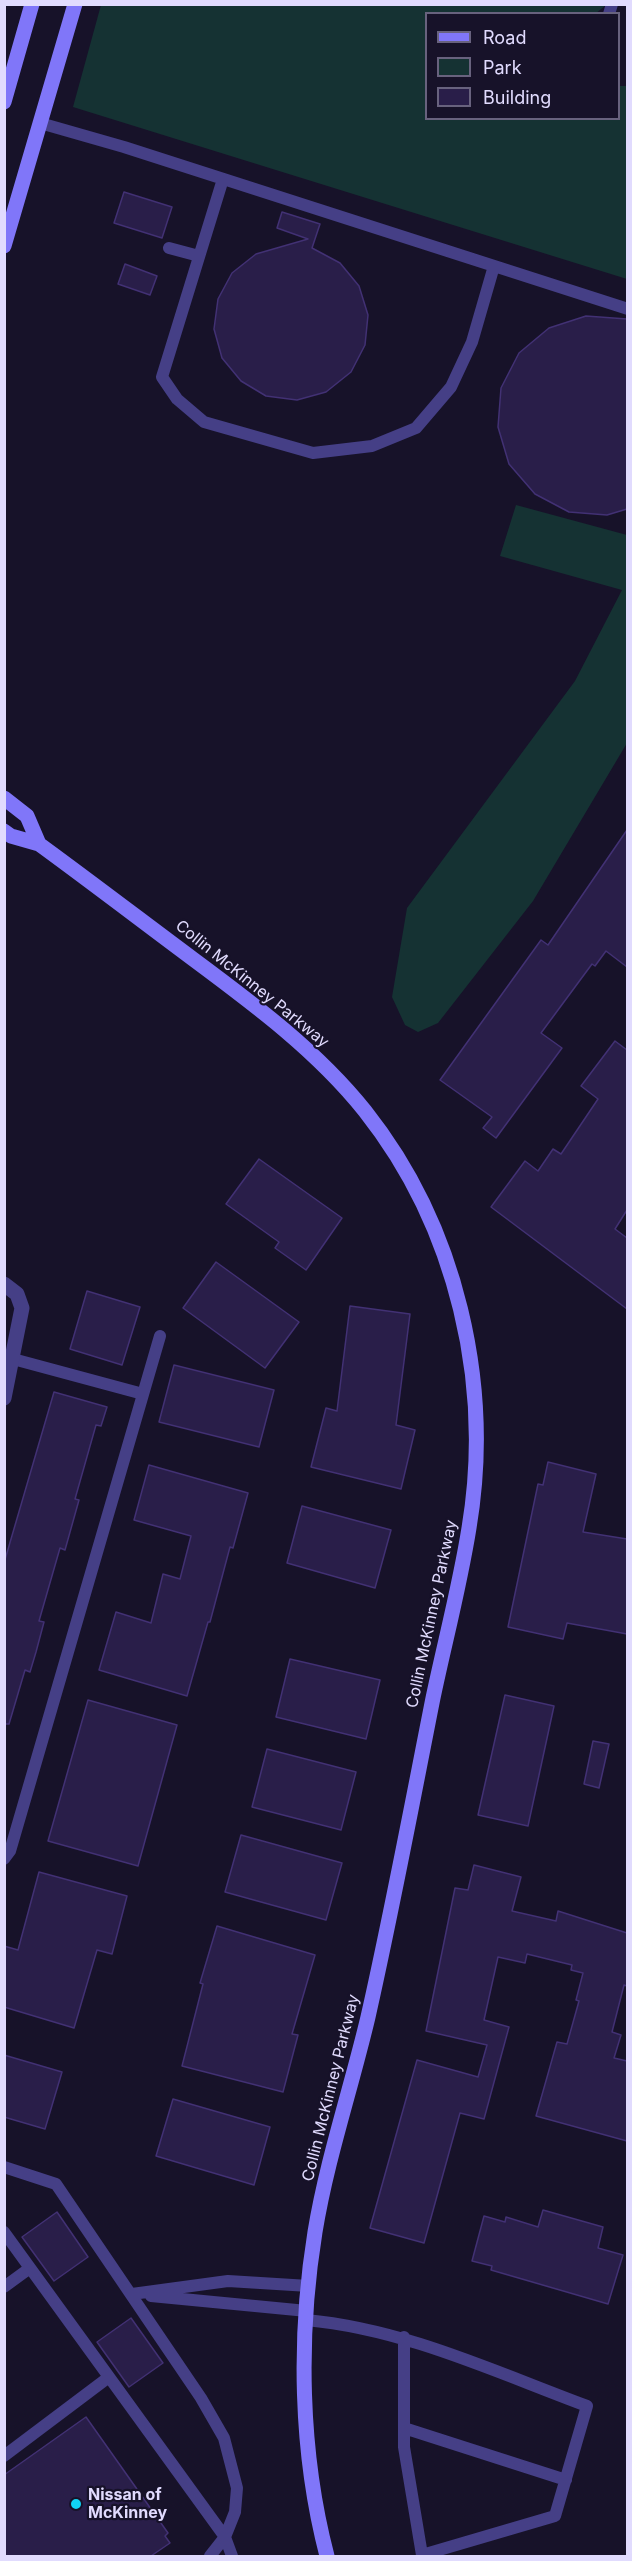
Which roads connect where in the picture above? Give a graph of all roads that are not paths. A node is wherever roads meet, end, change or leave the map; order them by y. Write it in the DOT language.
graph roads {
  1 [pos="32,4"];
  2 [pos="75,4"];
  3 [pos="4,102"];
  4 [pos="40,123"];
  5 [pos="223,179"];
  6 [pos="4,246"];
  7 [pos="169,248"];
  8 [pos="199,256"];
  9 [pos="494,266"];
  10 [pos="627,309"];
  11 [pos="4,798"];
  12 [pos="4,831"];
  13 [pos="39,844"];
  14 [pos="4,1284"];
  15 [pos="160,1336"];
  16 [pos="13,1359"];
  17 [pos="144,1394"];
  18 [pos="4,1398"];
  19 [pos="4,1859"];
  20 [pos="4,2167"];
  21 [pos="4,2232"];
  22 [pos="30,2268"];
  23 [pos="309,2286"];
  24 [pos="4,2287"];
  25 [pos="132,2294"];
  26 [pos="307,2315"];
  27 [pos="404,2337"];
  28 [pos="109,2377"];
  29 [pos="404,2428"];
  30 [pos="4,2456"];
  31 [pos="566,2480"];
  32 [pos="225,2537"];
  33 [pos="210,2556"];
  34 [pos="232,2556"];
  35 [pos="327,2556"];
  36 [pos="421,2556"];
  1 -- 3 [label="street"];
  2 -- 4 [label="street"];
  4 -- 5 [label="lane"];
  4 -- 6 [label="street"];
  5 -- 8 [label="lane"];
  5 -- 9 [label="lane"];
  7 -- 8 [label="lane"];
  8 -- 9 [label="lane"];
  9 -- 10 [label="lane"];
  11 -- 13 [label="street, Collin McKinney Parkway"];
  12 -- 13 [label="street, Collin McKinney Parkway"];
  13 -- 23 [label="street, Collin McKinney Parkway"];
  14 -- 16 [label="street"];
  15 -- 17 [label="lane"];
  16 -- 17 [label="lane"];
  16 -- 18 [label="street"];
  17 -- 19 [label="lane"];
  20 -- 25 [label="lane"];
  21 -- 22 [label="lane"];
  22 -- 24 [label="lane"];
  22 -- 28 [label="lane"];
  23 -- 25 [label="lane"];
  23 -- 26 [label="street, Collin McKinney Parkway"];
  25 -- 26 [label="lane"];
  25 -- 32 [label="lane"];
  26 -- 27 [label="lane"];
  26 -- 35 [label="street, Collin McKinney Parkway"];
  27 -- 29 [label="lane"];
  27 -- 31 [label="lane"];
  28 -- 30 [label="lane"];
  28 -- 32 [label="lane"];
  29 -- 31 [label="lane"];
  29 -- 36 [label="lane"];
  31 -- 36 [label="lane"];
  32 -- 33 [label="lane"];
  32 -- 34 [label="lane"];
}
